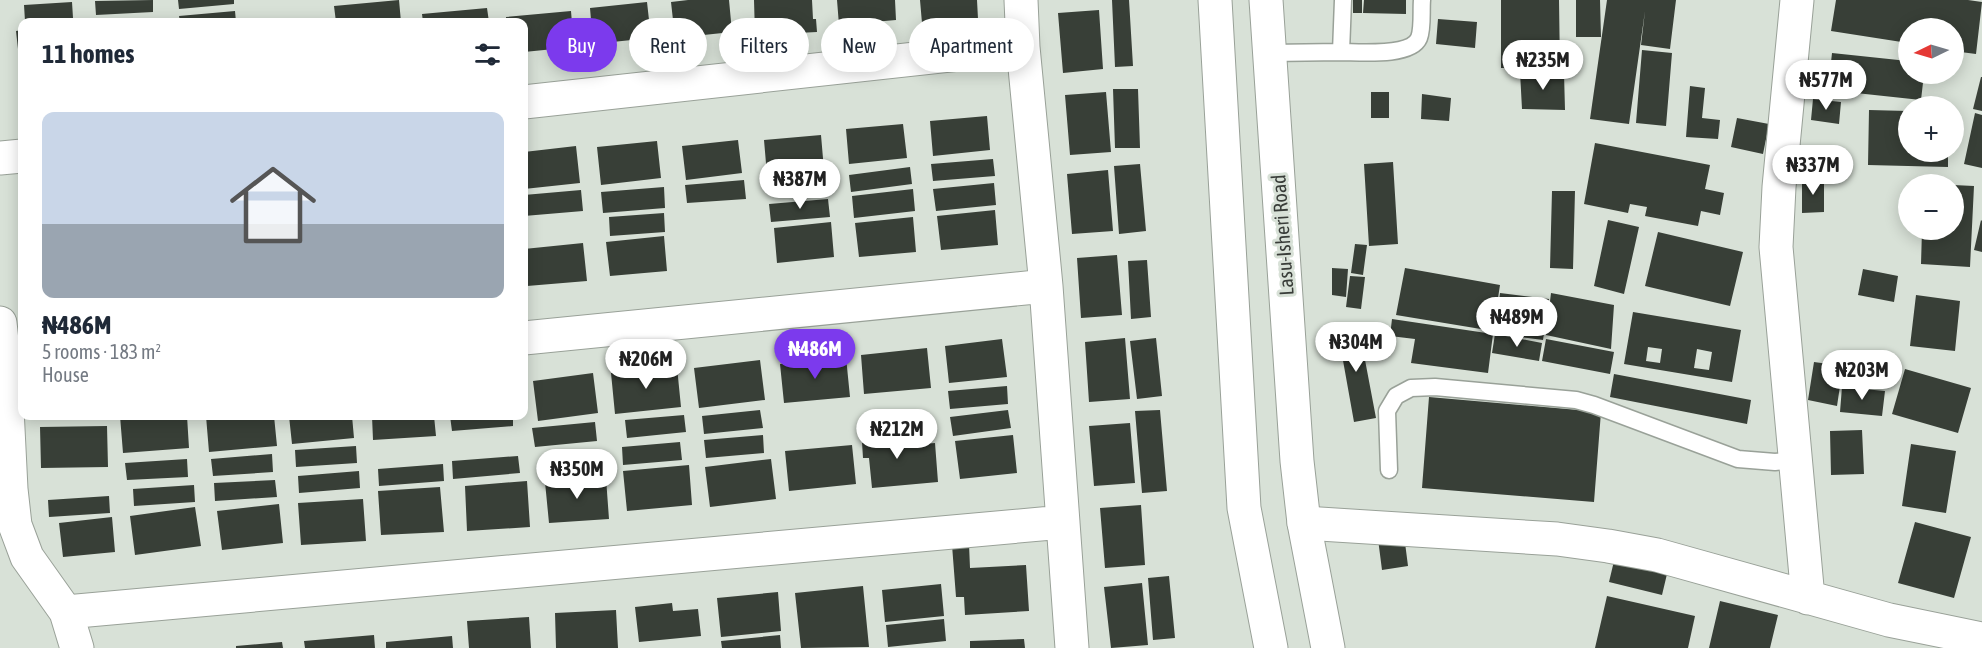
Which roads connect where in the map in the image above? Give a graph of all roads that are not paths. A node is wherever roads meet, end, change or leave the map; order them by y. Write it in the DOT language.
graph roads {
  1 [pos="1021,0"];
  2 [pos="1261,0"];
  3 [pos="1266,0"];
  4 [pos="1343,0"];
  5 [pos="1422,0"];
  6 [pos="1797,0"];
  7 [pos="1214,1"];
  8 [pos="1022,18"];
  9 [pos="1341,52"];
  10 [pos="1270,53"];
  11 [pos="909,60"];
  12 [pos="1025,72"];
  13 [pos="528,102"];
  14 [pos="18,156"];
  15 [pos="0,158"];
  16 [pos="1046,286"];
  17 [pos="0,323"];
  18 [pos="528,338"];
  19 [pos="14,386"];
  20 [pos="1797,460"];
  21 [pos="1389,470"];
  22 [pos="1063,522"];
  23 [pos="1304,523"];
  24 [pos="1808,598"];
  25 [pos="66,612"];
  26 [pos="1982,639"];
  27 [pos="77,648"];
  28 [pos="1072,648"];
  29 [pos="1271,648"];
  30 [pos="1328,648"];
  1 -- 8 [label="street"];
  2 -- 7 [label="street"];
  3 -- 10 [label="street, Lasu-Isheri Road"];
  4 -- 9 [label="lane"];
  5 -- 9 [label="lane"];
  6 -- 20 [label="street"];
  7 -- 29 [label="street"];
  9 -- 10 [label="lane"];
  10 -- 23 [label="street, Lasu-Isheri Road"];
  11 -- 13 [label="street"];
  12 -- 16 [label="street"];
  14 -- 15 [label="street"];
  16 -- 18 [label="street"];
  16 -- 22 [label="street"];
  17 -- 19 [label="street"];
  19 -- 25 [label="street"];
  20 -- 21 [label="lane"];
  20 -- 24 [label="street"];
  22 -- 25 [label="street"];
  22 -- 28 [label="street"];
  23 -- 24 [label="street"];
  23 -- 30 [label="street, Lasu-Isheri Road"];
  24 -- 26 [label="street"];
  25 -- 27 [label="street"];
}
